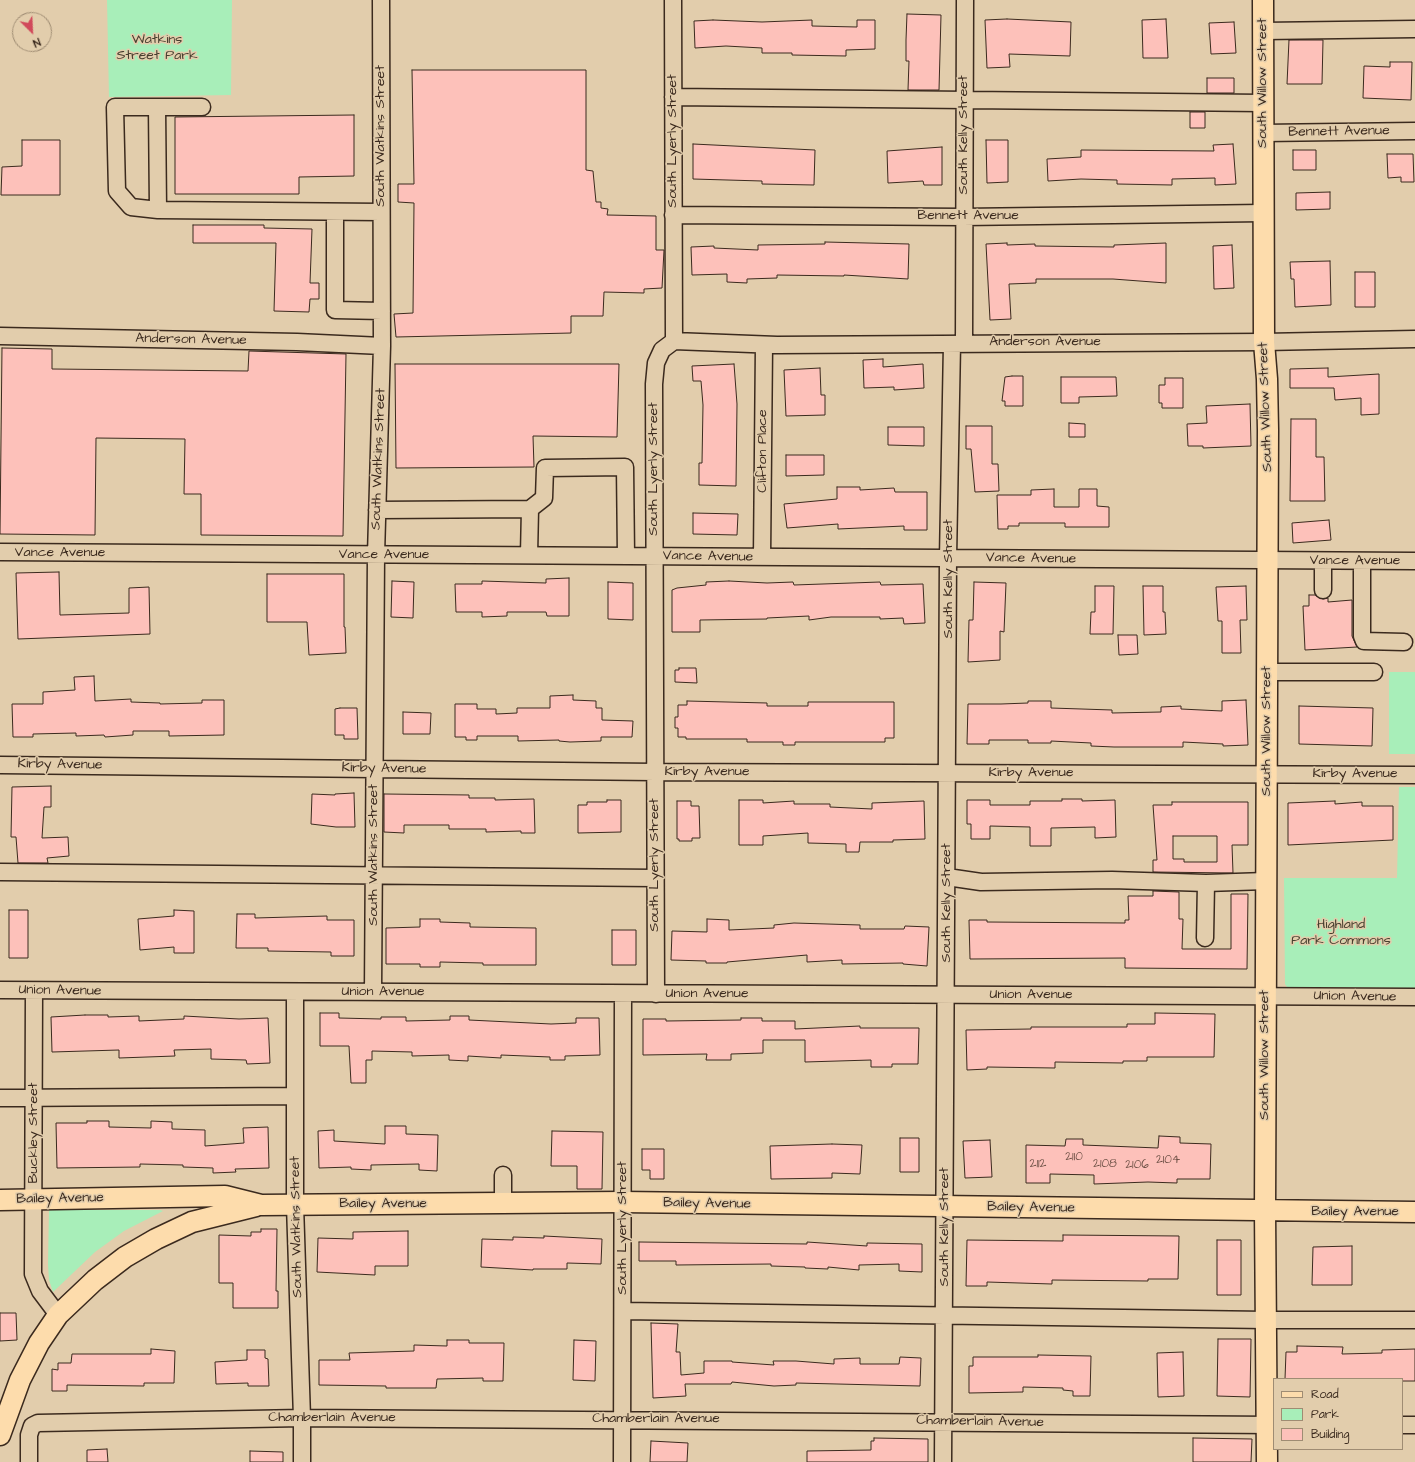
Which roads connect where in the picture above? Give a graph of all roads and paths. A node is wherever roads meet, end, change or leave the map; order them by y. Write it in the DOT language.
graph roads {
  1 [pos="381,0"];
  2 [pos="673,0"];
  3 [pos="965,0"];
  4 [pos="1263,0"];
  5 [pos="1415,29"];
  6 [pos="1263,31"];
  7 [pos="673,97"];
  8 [pos="964,101"];
  9 [pos="1263,103"];
  10 [pos="157,106"];
  11 [pos="202,107"];
  12 [pos="1415,131"];
  13 [pos="1263,133"];
  14 [pos="158,210"];
  15 [pos="335,212"];
  16 [pos="381,212"];
  17 [pos="1263,213"];
  18 [pos="673,215"];
  19 [pos="963,217"];
  20 [pos="382,311"];
  21 [pos="0,336"];
  22 [pos="1415,339"];
  23 [pos="674,341"];
  24 [pos="1264,342"];
  25 [pos="958,343"];
  26 [pos="764,345"];
  27 [pos="382,346"];
  28 [pos="530,509"];
  29 [pos="377,510"];
  30 [pos="0,552"];
  31 [pos="376,555"];
  32 [pos="529,555"];
  33 [pos="626,556"];
  34 [pos="655,556"];
  35 [pos="762,558"];
  36 [pos="948,558"];
  37 [pos="1268,561"];
  38 [pos="1323,561"];
  39 [pos="1362,561"];
  40 [pos="1415,561"];
  41 [pos="1323,590"];
  42 [pos="1404,642"];
  43 [pos="1268,672"];
  44 [pos="1374,672"];
  45 [pos="0,765"];
  46 [pos="374,769"];
  47 [pos="655,772"];
  48 [pos="948,773"];
  49 [pos="1268,774"];
  50 [pos="1415,775"];
  51 [pos="0,872"];
  52 [pos="373,876"];
  53 [pos="948,876"];
  54 [pos="655,878"];
  55 [pos="1266,881"];
  56 [pos="1206,883"];
  57 [pos="1204,938"];
  58 [pos="0,990"];
  59 [pos="34,991"];
  60 [pos="374,991"];
  61 [pos="295,992"];
  62 [pos="623,994"];
  63 [pos="656,994"];
  64 [pos="947,995"];
  65 [pos="1265,996"];
  66 [pos="1415,997"];
  67 [pos="295,1096"];
  68 [pos="0,1098"];
  69 [pos="34,1098"];
  70 [pos="503,1175"];
  71 [pos="34,1199"];
  72 [pos="0,1200"];
  73 [pos="622,1202"];
  74 [pos="503,1203"];
  75 [pos="261,1205"];
  76 [pos="295,1205"];
  77 [pos="945,1207"];
  78 [pos="1265,1212"];
  79 [pos="1415,1212"];
  80 [pos="623,1311"];
  81 [pos="58,1315"];
  82 [pos="944,1315"];
  83 [pos="1266,1320"];
  84 [pos="1415,1320"];
  85 [pos="302,1418"];
  86 [pos="623,1419"];
  87 [pos="943,1422"];
  88 [pos="1271,1425"];
  89 [pos="1403,1425"];
  90 [pos="1415,1425"];
  91 [pos="1,1430"];
  92 [pos="29,1462"];
  93 [pos="302,1462"];
  94 [pos="622,1462"];
  95 [pos="943,1462"];
  96 [pos="1267,1462"];
  1 -- 16 [label="street, South Watkins Street"];
  2 -- 7 [label="street, South Lyerly Street"];
  3 -- 8 [label="street, South Kelly Street"];
  4 -- 6 [label="main road, South Willow Street"];
  5 -- 6 [label="street"];
  6 -- 9 [label="main road, South Willow Street"];
  7 -- 8 [label="street"];
  7 -- 18 [label="street, South Lyerly Street"];
  8 -- 9 [label="street"];
  8 -- 19 [label="street, South Kelly Street"];
  9 -- 13 [label="main road, South Willow Street"];
  10 -- 11 [label="street"];
  10 -- 14 [label="street"];
  10 -- 14 [label="street"];
  12 -- 13 [label="street, Bennett Avenue"];
  13 -- 17 [label="main road, South Willow Street"];
  14 -- 15 [label="street"];
  15 -- 16 [label="street"];
  15 -- 20 [label="street"];
  16 -- 20 [label="street, South Watkins Street"];
  17 -- 19 [label="street, Bennett Avenue"];
  17 -- 24 [label="main road, South Willow Street"];
  18 -- 19 [label="street, Bennett Avenue"];
  18 -- 23 [label="street, South Lyerly Street"];
  19 -- 25 [label="street, South Kelly Street"];
  20 -- 27 [label="street, South Watkins Street"];
  21 -- 27 [label="street, Anderson Avenue"];
  22 -- 24 [label="street, Anderson Avenue"];
  23 -- 26 [label="street, Anderson Avenue"];
  23 -- 34 [label="street, South Lyerly Street"];
  24 -- 25 [label="street, Anderson Avenue"];
  24 -- 37 [label="main road, South Willow Street"];
  25 -- 26 [label="street, Anderson Avenue"];
  25 -- 36 [label="street, South Kelly Street"];
  26 -- 35 [label="street, Clifton Place"];
  27 -- 29 [label="street, South Watkins Street"];
  28 -- 29 [label="street"];
  28 -- 32 [label="street"];
  28 -- 33 [label="street"];
  29 -- 31 [label="street, South Watkins Street"];
  30 -- 31 [label="street, Vance Avenue"];
  31 -- 32 [label="street, Vance Avenue"];
  31 -- 46 [label="street, South Watkins Street"];
  32 -- 33 [label="street, Vance Avenue"];
  33 -- 34 [label="street, Vance Avenue"];
  34 -- 35 [label="street, Vance Avenue"];
  34 -- 47 [label="street, South Lyerly Street"];
  35 -- 36 [label="street, Vance Avenue"];
  36 -- 37 [label="street, Vance Avenue"];
  36 -- 48 [label="street, South Kelly Street"];
  37 -- 38 [label="street, Vance Avenue"];
  37 -- 43 [label="main road, South Willow Street"];
  38 -- 39 [label="street, Vance Avenue"];
  38 -- 41 [label="street"];
  39 -- 40 [label="street, Vance Avenue"];
  39 -- 42 [label="street"];
  43 -- 44 [label="street"];
  43 -- 49 [label="main road, South Willow Street"];
  45 -- 46 [label="street, Kirby Avenue"];
  46 -- 47 [label="street, Kirby Avenue"];
  46 -- 52 [label="street, South Watkins Street"];
  47 -- 48 [label="street, Kirby Avenue"];
  47 -- 54 [label="street, South Lyerly Street"];
  48 -- 49 [label="street, Kirby Avenue"];
  48 -- 53 [label="street, South Kelly Street"];
  49 -- 50 [label="street, Kirby Avenue"];
  49 -- 55 [label="main road, South Willow Street"];
  51 -- 52 [label="street"];
  52 -- 54 [label="street"];
  52 -- 60 [label="street, South Watkins Street"];
  53 -- 56 [label="street"];
  53 -- 64 [label="street, South Kelly Street"];
  54 -- 63 [label="street, South Lyerly Street"];
  55 -- 56 [label="street"];
  55 -- 65 [label="main road, South Willow Street"];
  56 -- 57 [label="street"];
  58 -- 59 [label="street, Union Avenue"];
  59 -- 61 [label="street, Union Avenue"];
  59 -- 69 [label="street, Buckley Street"];
  60 -- 61 [label="street, Union Avenue"];
  60 -- 62 [label="street, Union Avenue"];
  61 -- 67 [label="street, South Watkins Street"];
  62 -- 63 [label="street, Union Avenue"];
  62 -- 73 [label="street, South Lyerly Street"];
  63 -- 64 [label="street, Union Avenue"];
  64 -- 65 [label="street, Union Avenue"];
  64 -- 77 [label="street, South Kelly Street"];
  65 -- 66 [label="street, Union Avenue"];
  65 -- 78 [label="main road, South Willow Street"];
  67 -- 69 [label="street"];
  67 -- 76 [label="street, South Watkins Street"];
  68 -- 69 [label="street"];
  69 -- 71 [label="street, Buckley Street"];
  70 -- 74 [label="street"];
  71 -- 72 [label="main road, Bailey Avenue"];
  71 -- 75 [label="main road, Bailey Avenue"];
  71 -- 81 [label="street, Buckley Street"];
  73 -- 74 [label="main road, Bailey Avenue"];
  73 -- 77 [label="main road, Bailey Avenue"];
  73 -- 80 [label="street, South Lyerly Street"];
  74 -- 76 [label="main road, Bailey Avenue"];
  75 -- 76 [label="main road, Bailey Avenue"];
  75 -- 81 [label="main road"];
  76 -- 85 [label="street, South Watkins Street"];
  77 -- 78 [label="main road, Bailey Avenue"];
  77 -- 82 [label="street, South Kelly Street"];
  78 -- 79 [label="main road, Bailey Avenue"];
  78 -- 83 [label="main road, South Willow Street"];
  80 -- 82 [label="street"];
  80 -- 86 [label="street, South Lyerly Street"];
  81 -- 91 [label="main road"];
  82 -- 83 [label="street"];
  82 -- 87 [label="street, South Kelly Street"];
  83 -- 84 [label="street"];
  83 -- 88 [label="main road, South Willow Street"];
  85 -- 86 [label="street, Chamberlain Avenue"];
  85 -- 92 [label="street, Chamberlain Avenue"];
  85 -- 93 [label="street, South Watkins Street"];
  86 -- 87 [label="street, Chamberlain Avenue"];
  86 -- 94 [label="street, South Lyerly Street"];
  87 -- 88 [label="street, Chamberlain Avenue"];
  87 -- 95 [label="street, South Kelly Street"];
  88 -- 96 [label="main road, South Willow Street"];
  89 -- 90 [label="street"];
}
